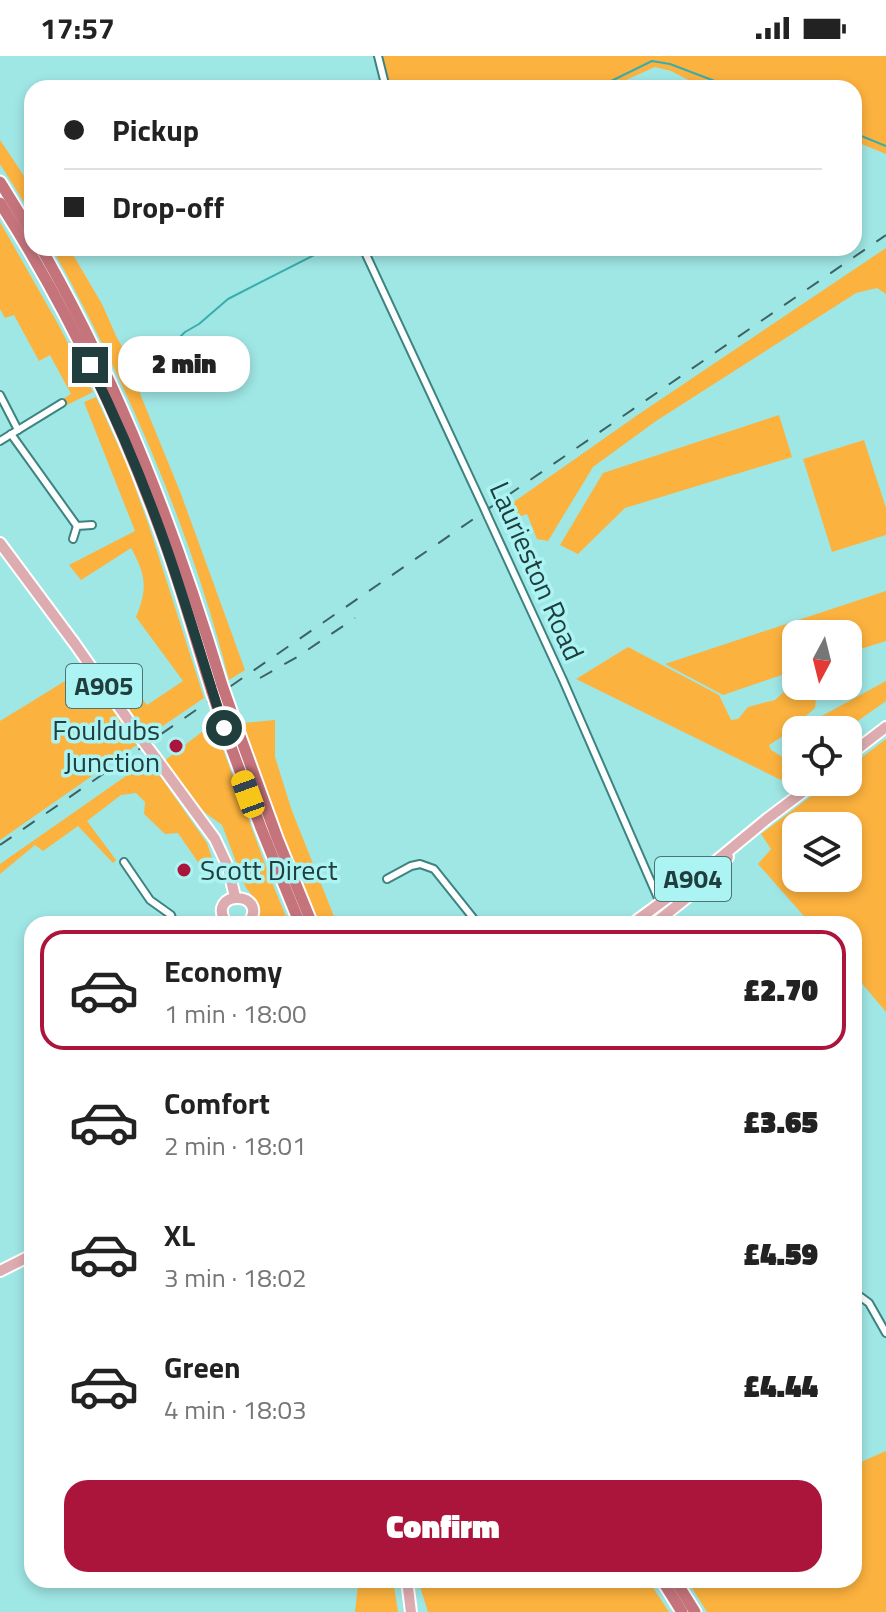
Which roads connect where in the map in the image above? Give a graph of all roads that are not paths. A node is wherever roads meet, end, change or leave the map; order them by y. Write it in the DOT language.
graph roads {
  1 [pos="378,56"];
  2 [pos="384,80"];
  3 [pos="0,182"];
  4 [pos="0,203"];
  5 [pos="24,221"];
  6 [pos="24,245"];
  7 [pos="31,256"];
  8 [pos="45,256"];
  9 [pos="367,256"];
  10 [pos="0,395"];
  11 [pos="62,403"];
  12 [pos="15,432"];
  13 [pos="0,441"];
  14 [pos="92,525"];
  15 [pos="77,526"];
  16 [pos="73,539"];
  17 [pos="0,543"];
  18 [pos="217,688"];
  19 [pos="230,726"];
  20 [pos="886,727"];
  21 [pos="862,745"];
  22 [pos="796,796"];
  23 [pos="751,832"];
  24 [pos="124,862"];
  25 [pos="387,879"];
  26 [pos="235,897"];
  27 [pos="662,903"];
  28 [pos="670,911"];
  29 [pos="171,916"];
  30 [pos="222,916"];
  31 [pos="253,916"];
  32 [pos="297,916"];
  33 [pos="309,916"];
  34 [pos="472,916"];
  35 [pos="643,916"];
  36 [pos="664,916"];
  37 [pos="24,1259"];
  38 [pos="0,1271"];
  39 [pos="862,1298"];
  40 [pos="886,1333"];
  41 [pos="408,1588"];
  42 [pos="667,1588"];
  43 [pos="681,1588"];
  44 [pos="413,1612"];
  45 [pos="682,1612"];
  46 [pos="696,1612"];
  1 -- 2 [label="street"];
  3 -- 5 [label="highway"];
  4 -- 6 [label="highway"];
  7 -- 18 [label="highway"];
  8 -- 18 [label="highway"];
  9 -- 27 [label="street, Laurieston Road, bridge"];
  10 -- 12 [label="street"];
  11 -- 12 [label="street"];
  12 -- 13 [label="street"];
  12 -- 15 [label="street"];
  14 -- 15 [label="street"];
  15 -- 16 [label="street"];
  17 -- 26 [label="main road, A905, bridge"];
  18 -- 19 [label="highway, bridge"];
  19 -- 32 [label="highway"];
  19 -- 33 [label="highway"];
  20 -- 21 [label="main road"];
  22 -- 23 [label="main road, A904"];
  23 -- 27 [label="main road, A904"];
  23 -- 28 [label="main road, A904"];
  24 -- 29 [label="street"];
  25 -- 34 [label="street"];
  26 -- 30 [label="main road"];
  26 -- 31 [label="main road"];
  27 -- 28 [label="street, Laurieston Road"];
  27 -- 35 [label="main road, A904"];
  28 -- 36 [label="main road, A904"];
  37 -- 38 [label="main road"];
  39 -- 40 [label="street"];
  41 -- 44 [label="main road"];
  42 -- 45 [label="highway"];
  43 -- 46 [label="highway"];
}
